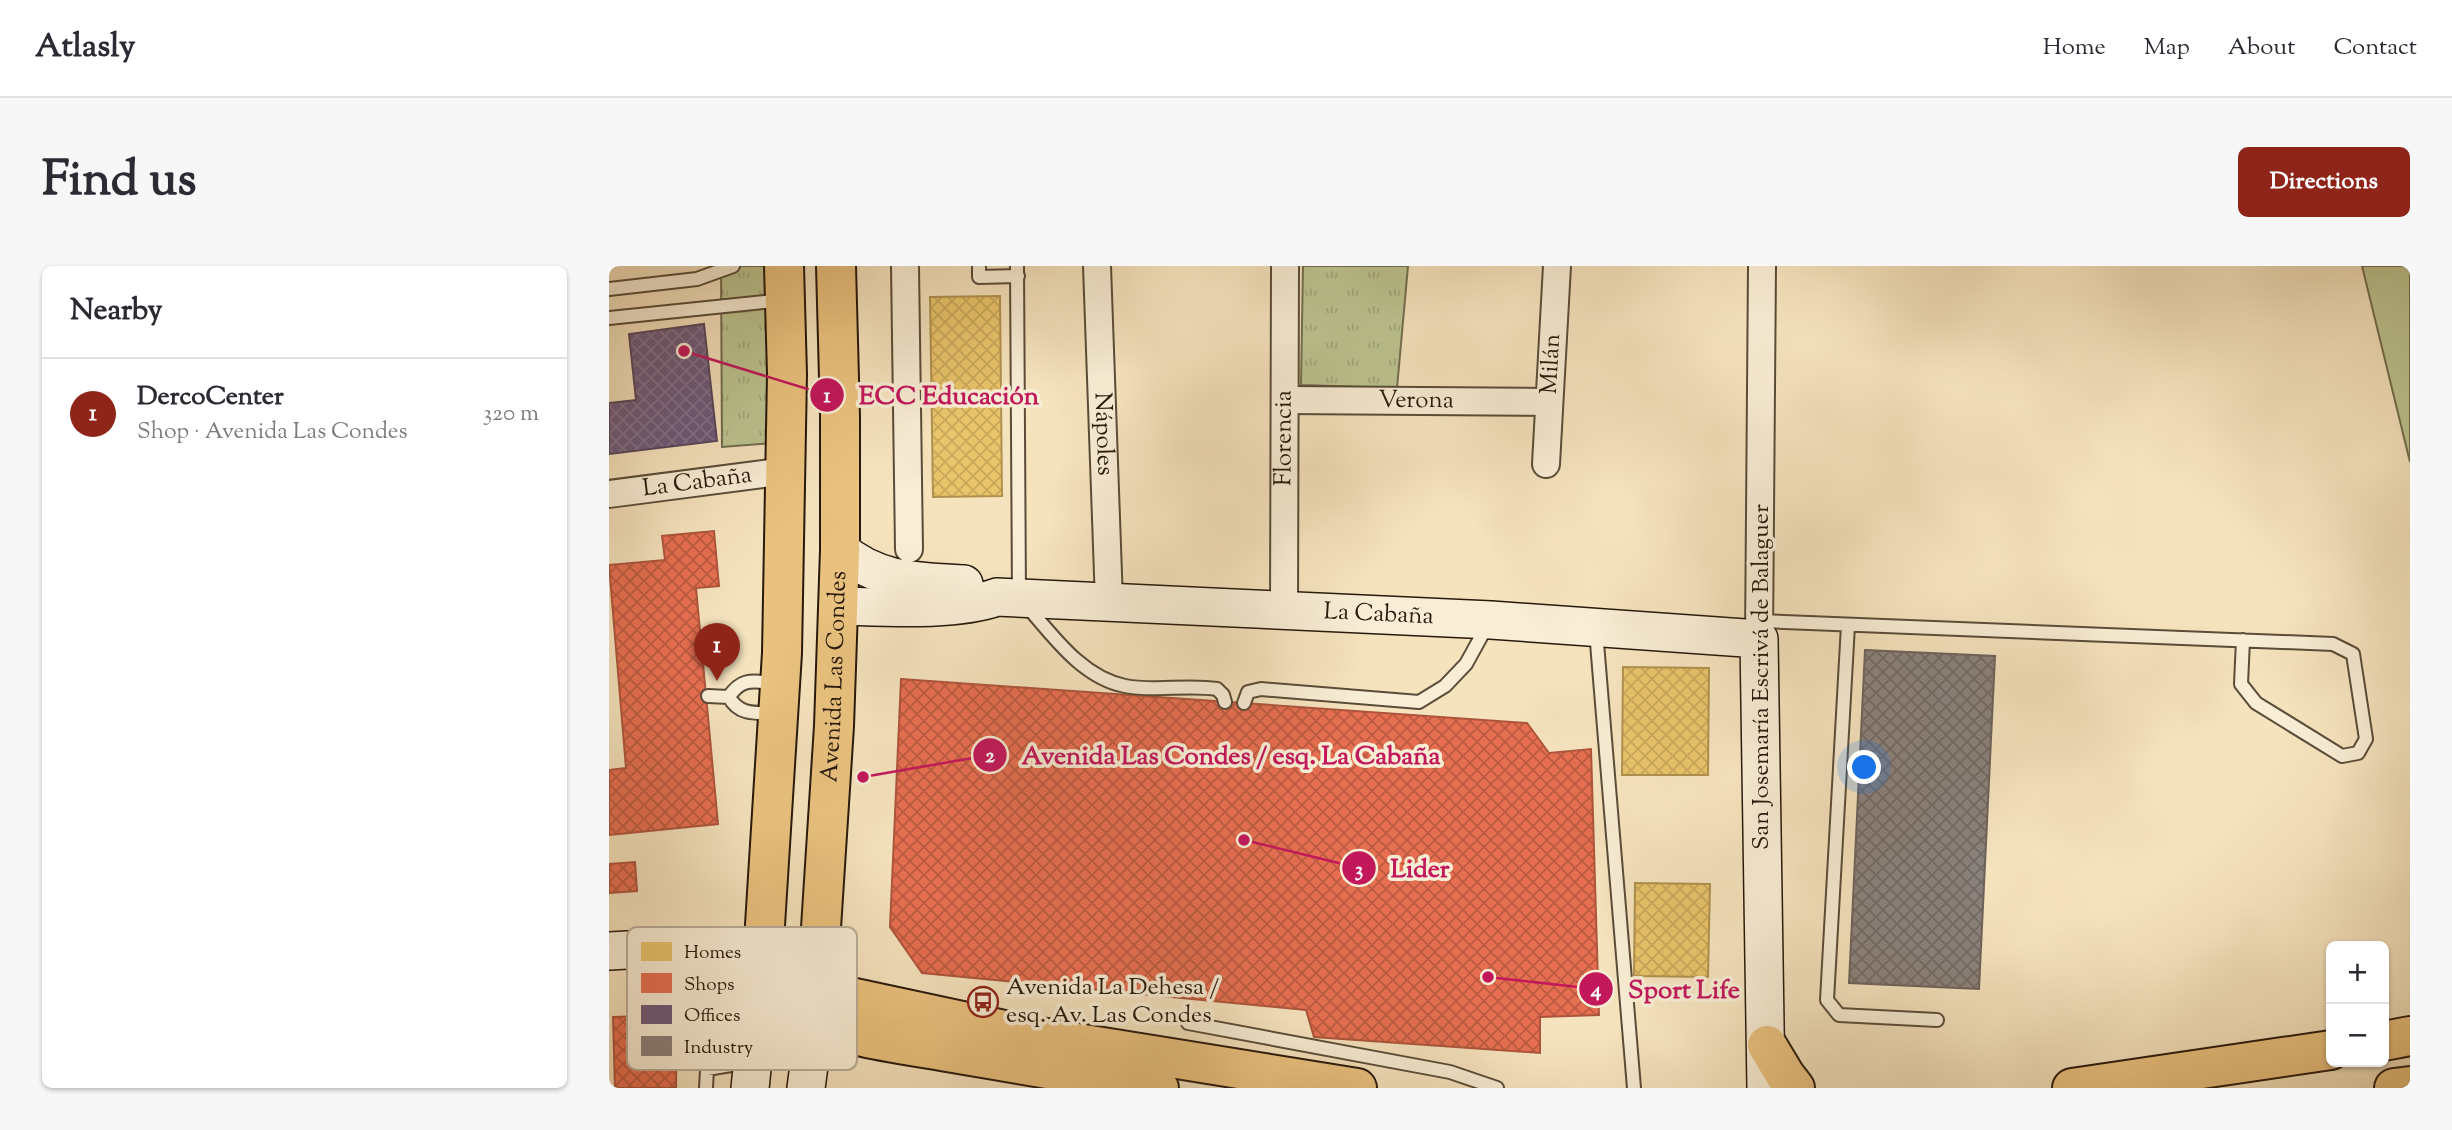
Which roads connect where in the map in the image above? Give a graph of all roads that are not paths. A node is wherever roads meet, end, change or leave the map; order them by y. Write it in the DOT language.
graph roads {
  1 [pos="733,266"];
  2 [pos="837,266"];
  3 [pos="905,266"];
  4 [pos="979,266"];
  5 [pos="1097,266"];
  6 [pos="1285,266"];
  7 [pos="1557,266"];
  8 [pos="1762,266"];
  9 [pos="1017,271"];
  10 [pos="785,283"];
  11 [pos="609,289"];
  12 [pos="609,318"];
  13 [pos="1285,400"];
  14 [pos="1549,402"];
  15 [pos="1546,464"];
  16 [pos="786,471"];
  17 [pos="609,494"];
  18 [pos="784,521"];
  19 [pos="909,549"];
  20 [pos="840,550"];
  21 [pos="1008,597"];
  22 [pos="1109,602"];
  23 [pos="838,606"];
  24 [pos="1284,610"];
  25 [pos="1491,620"];
  26 [pos="1848,625"];
  27 [pos="1596,627"];
  28 [pos="1759,630"];
  29 [pos="2243,640"];
  30 [pos="708,696"];
  31 [pos="729,697"];
  32 [pos="780,698"];
  33 [pos="1225,702"];
  34 [pos="1244,703"];
  35 [pos="765,927"];
  36 [pos="822,927"];
  37 [pos="627,950"];
  38 [pos="609,951"];
  39 [pos="857,1011"];
  40 [pos="1937,1020"];
  41 [pos="1188,1023"];
  42 [pos="857,1035"];
  43 [pos="2410,1036"];
  44 [pos="2389,1040"];
  45 [pos="1767,1045"];
  46 [pos="2326,1051"];
  47 [pos="707,1070"];
  48 [pos="716,1070"];
  49 [pos="784,1070"];
  50 [pos="807,1070"];
  51 [pos="752,1074"];
  52 [pos="2410,1086"];
  53 [pos="706,1088"];
  54 [pos="804,1088"];
  55 [pos="1159,1088"];
  56 [pos="1357,1088"];
  57 [pos="1497,1088"];
  58 [pos="1634,1088"];
  59 [pos="1766,1088"];
  60 [pos="1795,1088"];
  61 [pos="2072,1088"];
  62 [pos="2394,1088"];
  1 -- 11 [label="lane"];
  2 -- 20 [label="main road, Avenida Las Condes"];
  3 -- 19 [label="street"];
  4 -- 9 [label="lane"];
  5 -- 22 [label="street, Nápoles"];
  6 -- 13 [label="street, Florencia"];
  7 -- 14 [label="street, Milán"];
  8 -- 28 [label="street, San Josemaría Escrivá de Balaguer"];
  9 -- 21 [label="lane"];
  10 -- 12 [label="lane"];
  10 -- 16 [label="main road"];
  13 -- 14 [label="street, Verona"];
  13 -- 24 [label="street, Florencia"];
  14 -- 15 [label="street, Milán"];
  16 -- 17 [label="street, La Cabaña"];
  16 -- 18 [label="main road"];
  18 -- 23 [label="main road"];
  18 -- 32 [label="main road"];
  20 -- 21 [label="street, La Cabaña"];
  20 -- 23 [label="main road, Avenida Las Condes"];
  21 -- 22 [label="street, La Cabaña"];
  21 -- 23 [label="street, La Cabaña"];
  21 -- 33 [label="lane"];
  22 -- 24 [label="street, La Cabaña"];
  23 -- 36 [label="main road, Avenida Las Condes"];
  24 -- 25 [label="street, La Cabaña"];
  25 -- 27 [label="street, La Cabaña"];
  25 -- 34 [label="lane"];
  26 -- 28 [label="lane"];
  26 -- 29 [label="lane"];
  26 -- 40 [label="lane"];
  27 -- 28 [label="street, La Cabaña"];
  27 -- 58 [label="lane"];
  28 -- 45 [label="street, San Josemaría Escrivá de Balaguer"];
  29 -- 29 [label="lane"];
  30 -- 31 [label="lane"];
  31 -- 32 [label="lane"];
  31 -- 32 [label="lane"];
  32 -- 35 [label="main road"];
  37 -- 38 [label="street"];
  39 -- 56 [label="main road"];
  41 -- 57 [label="lane"];
  42 -- 55 [label="main road"];
  43 -- 44 [label="main road"];
  45 -- 59 [label="street, San Josemaría Escrivá de Balaguer"];
  45 -- 60 [label="main road"];
  46 -- 61 [label="main road"];
  47 -- 53 [label="lane"];
  48 -- 51 [label="lane"];
  49 -- 54 [label="street"];
  50 -- 54 [label="street, Avenida Las Condes"];
  52 -- 62 [label="main road"];
}
